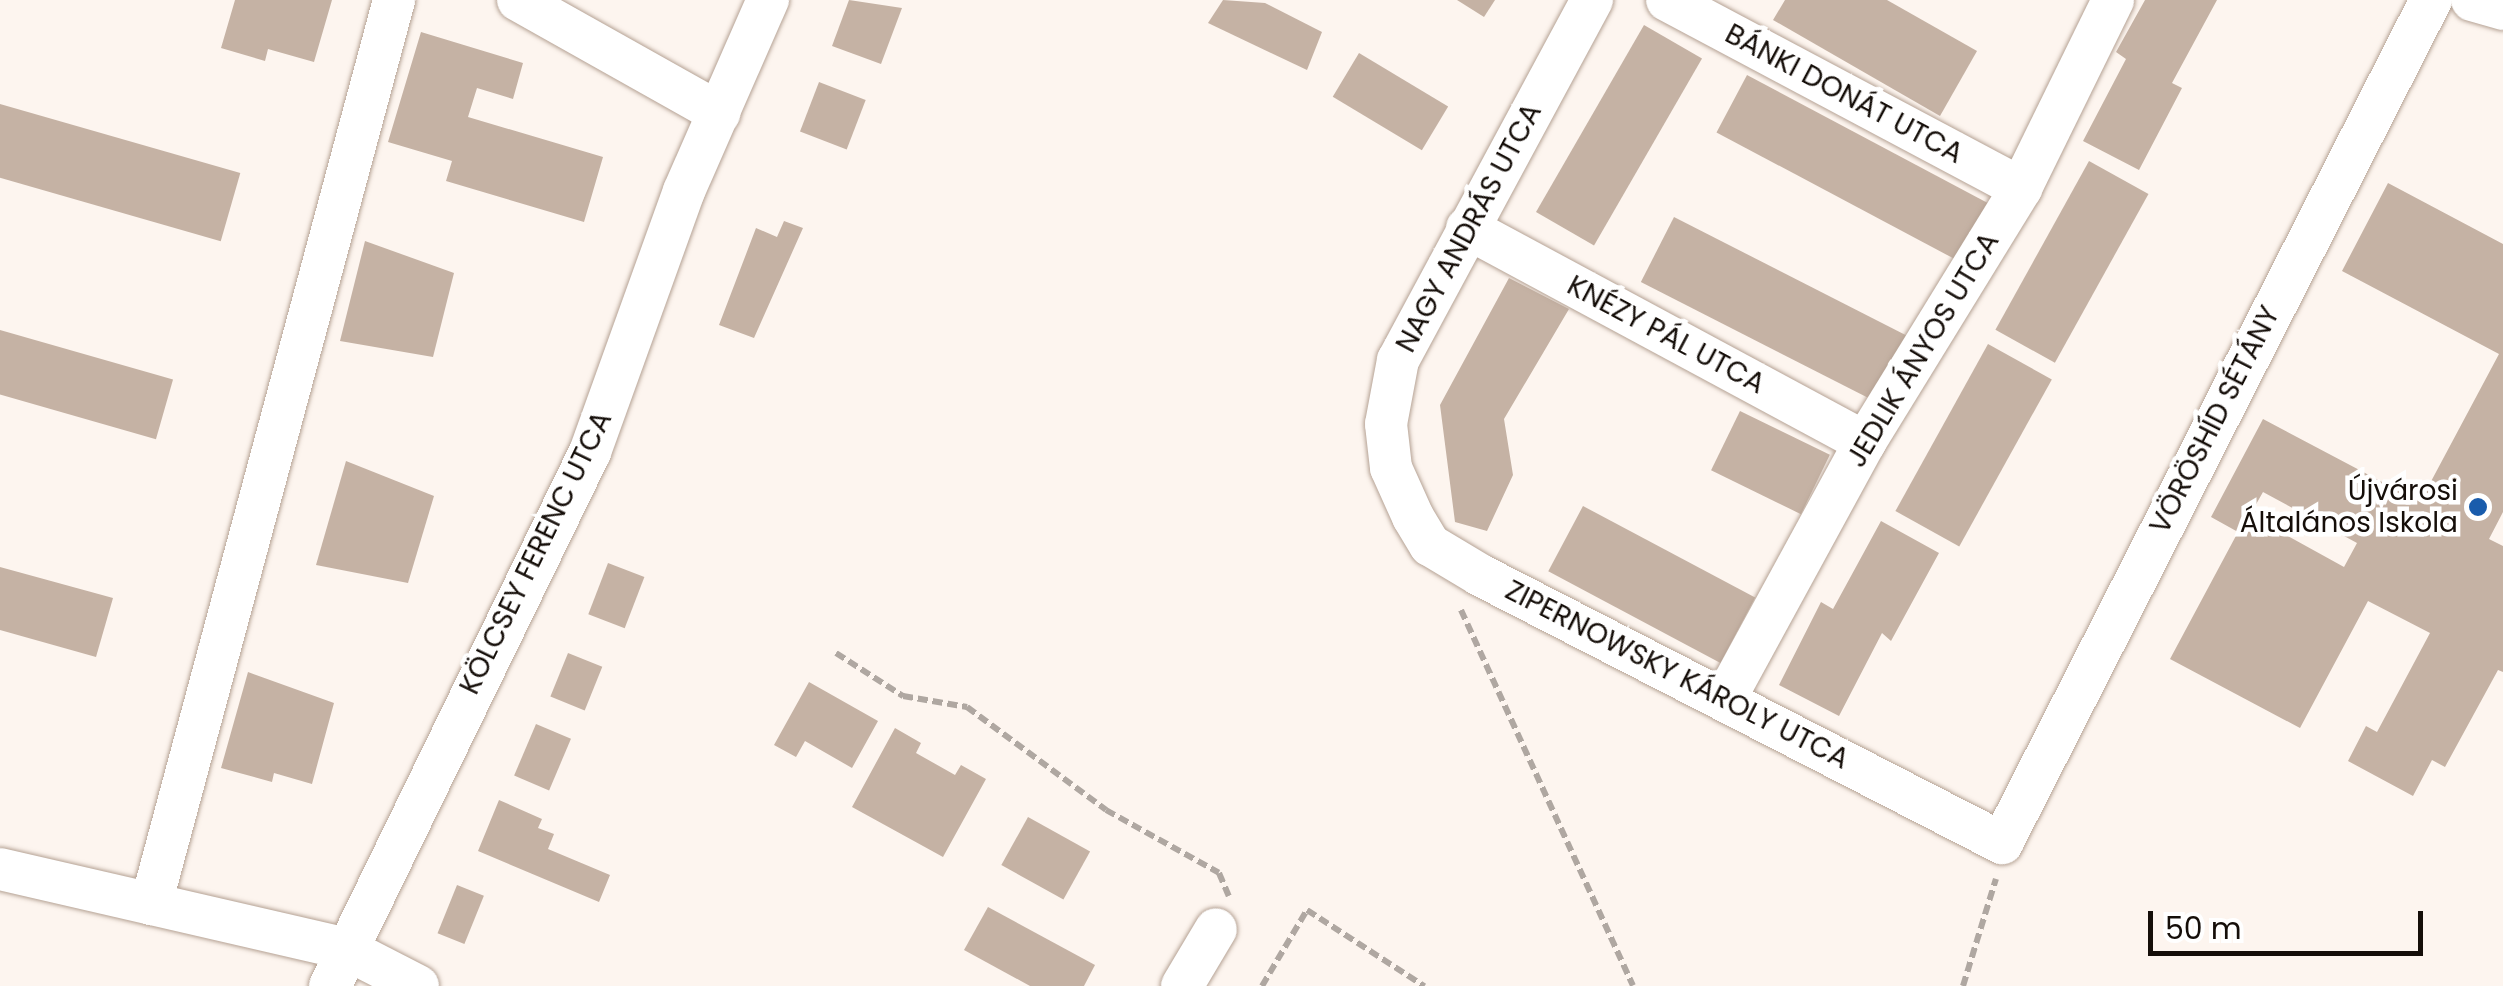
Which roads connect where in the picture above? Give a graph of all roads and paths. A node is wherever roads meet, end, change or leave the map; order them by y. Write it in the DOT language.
graph roads {
  1 [pos="394,0"];
  2 [pos="518,0"];
  3 [pos="768,0"];
  4 [pos="1592,0"];
  5 [pos="1667,0"];
  6 [pos="2112,0"];
  7 [pos="2397,0"];
  8 [pos="2428,0"];
  9 [pos="2472,0"];
  10 [pos="2503,9"];
  11 [pos="719,113"];
  12 [pos="2022,188"];
  13 [pos="1467,228"];
  14 [pos="1865,442"];
  15 [pos="1430,545"];
  16 [pos="836,653"];
  17 [pos="1726,697"];
  18 [pos="2002,843"];
  19 [pos="0,870"];
  20 [pos="151,904"];
  21 [pos="1216,929"];
  22 [pos="338,968"];
  23 [pos="418,986"];
  24 [pos="1182,986"];
  25 [pos="1262,986"];
  26 [pos="1424,986"];
  27 [pos="1633,986"];
  28 [pos="1964,986"];
  1 -- 20 [label="street"];
  2 -- 11 [label="street"];
  3 -- 11 [label="street, KÖLCSEY FERENC UTCA"];
  4 -- 13 [label="street, NAGY ANDRÁS UTCA"];
  5 -- 12 [label="street, BÁNKI DONÁT UTCA"];
  6 -- 12 [label="street, JEDLIK ÁNYOS UTCA"];
  7 -- 8 [label="street"];
  8 -- 18 [label="street, VÖRÖSHÍD SÉTÁNY"];
  9 -- 10 [label="street"];
  11 -- 22 [label="street, KÖLCSEY FERENC UTCA"];
  12 -- 14 [label="street, JEDLIK ÁNYOS UTCA"];
  13 -- 14 [label="street, KNÉZY PÁL UTCA"];
  13 -- 15 [label="street, NAGY ANDRÁS UTCA"];
  14 -- 17 [label="street, JEDLIK ÁNYOS UTCA"];
  15 -- 17 [label="street, ZIPERNOWSKY KÁROLY UTCA"];
  15 -- 27 [label="path"];
  16 -- 21 [label="path"];
  17 -- 18 [label="street, ZIPERNOWSKY KÁROLY UTCA"];
  18 -- 28 [label="path"];
  19 -- 20 [label="street"];
  20 -- 22 [label="street"];
  21 -- 24 [label="street"];
  22 -- 23 [label="street"];
  25 -- 26 [label="path"];
}
